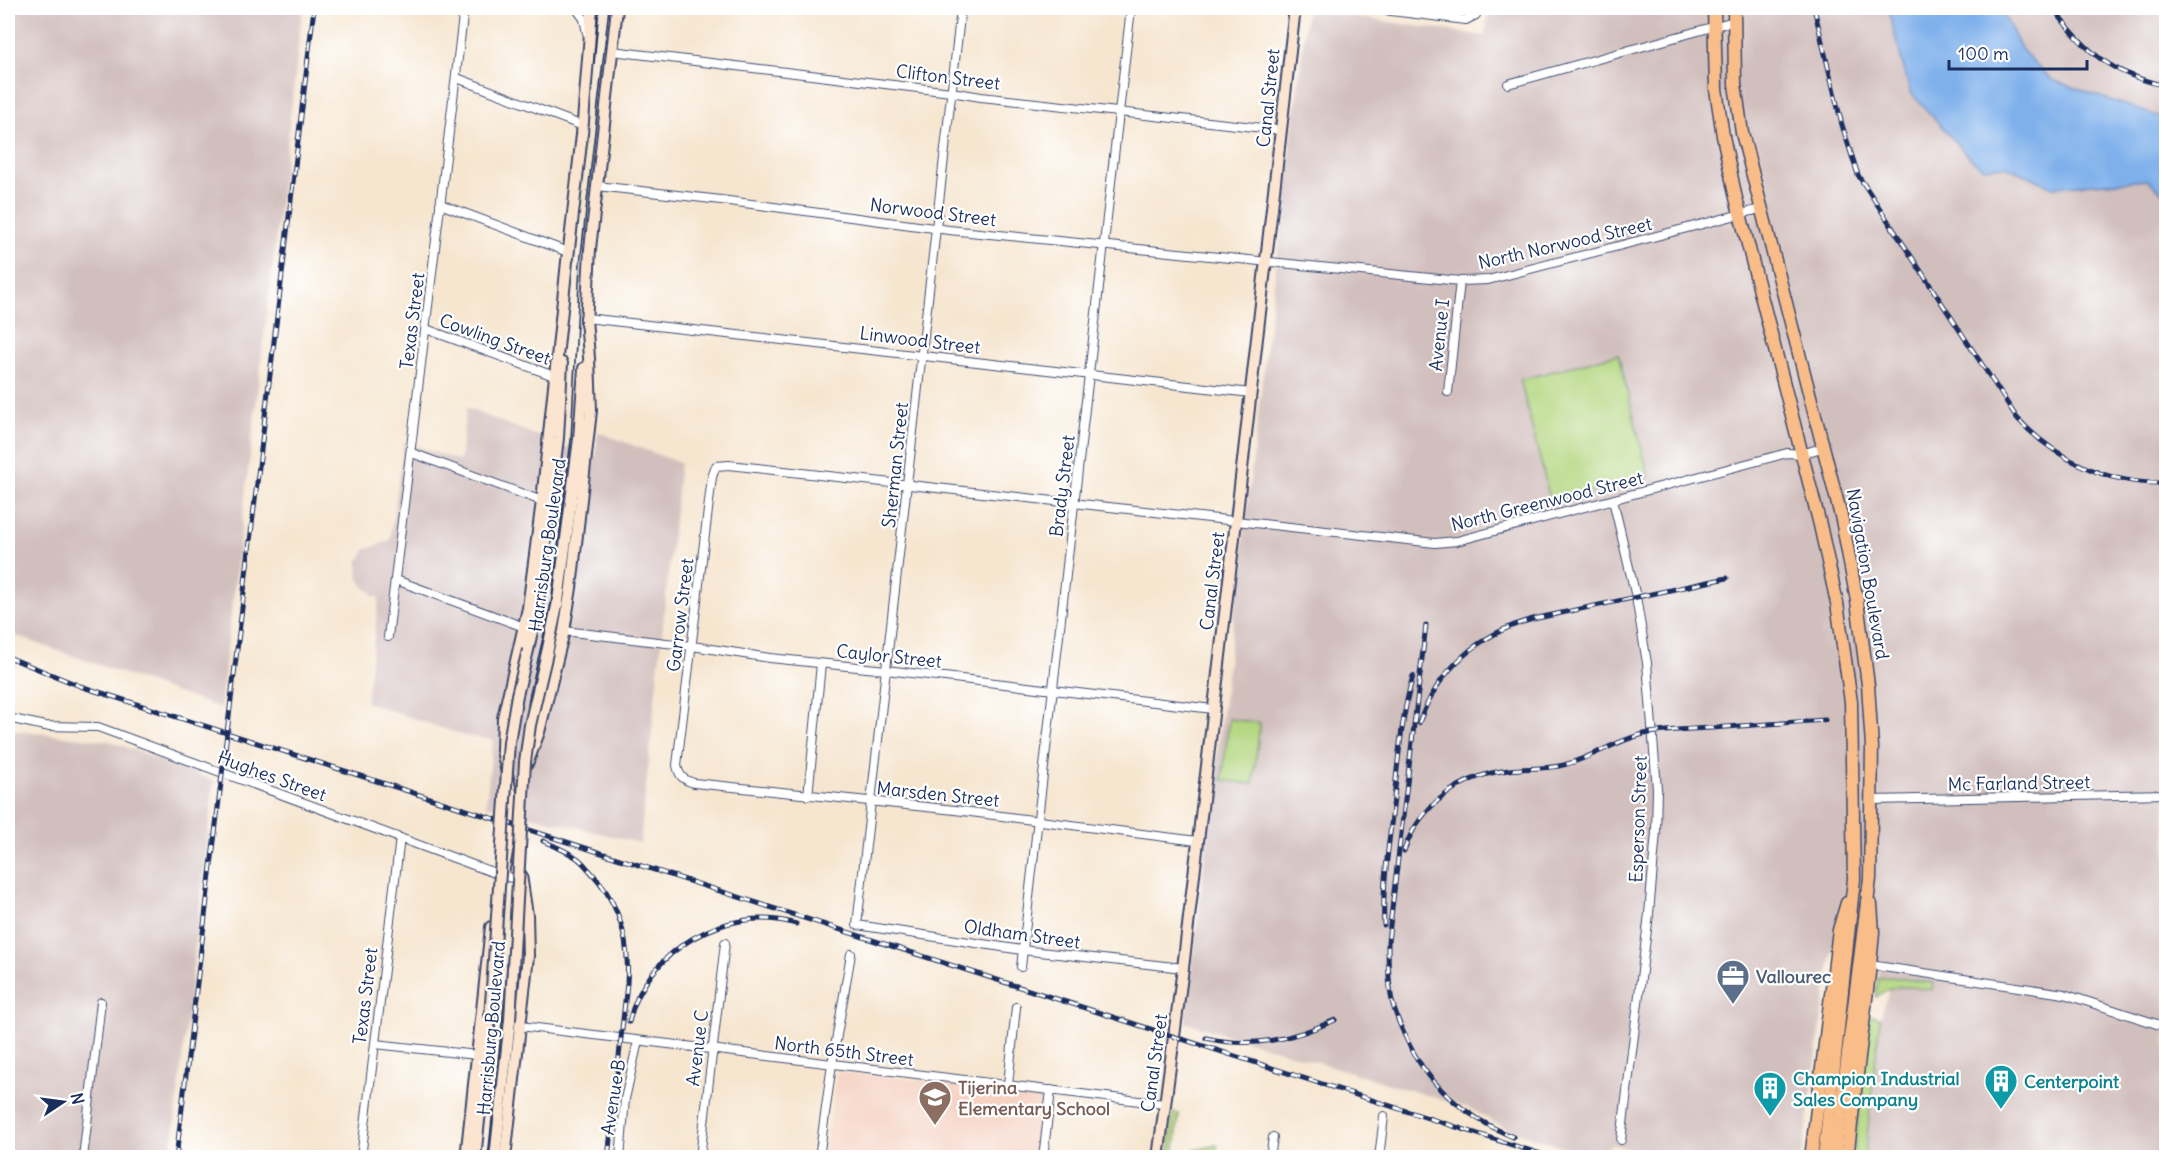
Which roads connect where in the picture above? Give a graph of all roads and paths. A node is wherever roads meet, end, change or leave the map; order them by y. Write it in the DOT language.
graph roads {
  1 [pos="464,8"];
  2 [pos="576,8"];
  3 [pos="592,8"];
  4 [pos="617,8"];
  5 [pos="961,8"];
  6 [pos="1131,8"];
  7 [pos="1295,8"];
  8 [pos="1366,8"];
  9 [pos="1478,8"];
  10 [pos="1714,8"];
  11 [pos="1734,8"];
  12 [pos="1734,21"];
  13 [pos="1714,27"];
  14 [pos="589,43"];
  15 [pos="612,51"];
  16 [pos="457,78"];
  17 [pos="1508,84"];
  18 [pos="951,92"];
  19 [pos="1119,112"];
  20 [pos="583,126"];
  21 [pos="1281,130"];
  22 [pos="597,186"];
  23 [pos="441,204"];
  24 [pos="1760,209"];
  25 [pos="1740,215"];
  26 [pos="937,228"];
  27 [pos="1103,246"];
  28 [pos="568,252"];
  29 [pos="1266,260"];
  30 [pos="1460,281"];
  31 [pos="586,318"];
  32 [pos="426,329"];
  33 [pos="922,356"];
  34 [pos="1090,375"];
  35 [pos="554,376"];
  36 [pos="1448,392"];
  37 [pos="1251,393"];
  38 [pos="1824,447"];
  39 [pos="412,453"];
  40 [pos="1802,454"];
  41 [pos="722,466"];
  42 [pos="908,485"];
  43 [pos="1613,500"];
  44 [pos="542,501"];
  45 [pos="1075,503"];
  46 [pos="1842,520"];
  47 [pos="1236,521"];
  48 [pos="1820,525"];
  49 [pos="396,580"];
  50 [pos="524,627"];
  51 [pos="564,631"];
  52 [pos="388,637"];
  53 [pos="692,646"];
  54 [pos="821,664"];
  55 [pos="886,670"];
  56 [pos="1053,689"];
  57 [pos="1213,709"];
  58 [pos="8,718"];
  59 [pos="502,750"];
  60 [pos="531,754"];
  61 [pos="679,774"];
  62 [pos="2166,794"];
  63 [pos="808,796"];
  64 [pos="1872,800"];
  65 [pos="871,802"];
  66 [pos="1854,806"];
  67 [pos="1038,820"];
  68 [pos="399,838"];
  69 [pos="1197,841"];
  70 [pos="503,876"];
  71 [pos="1854,879"];
  72 [pos="1870,879"];
  73 [pos="522,880"];
  74 [pos="857,925"];
  75 [pos="725,943"];
  76 [pos="1022,950"];
  77 [pos="851,954"];
  78 [pos="1870,965"];
  79 [pos="1021,967"];
  80 [pos="1183,968"];
  81 [pos="101,1002"];
  82 [pos="1016,1007"];
  83 [pos="520,1026"];
  84 [pos="2166,1027"];
  85 [pos="638,1041"];
  86 [pos="375,1044"];
  87 [pos="712,1050"];
  88 [pos="477,1055"];
  89 [pos="832,1064"];
  90 [pos="1840,1074"];
  91 [pos="1008,1085"];
  92 [pos="1051,1090"];
  93 [pos="1164,1104"];
  94 [pos="1384,1116"];
  95 [pos="1273,1137"];
  96 [pos="1622,1140"];
  97 [pos="82,1158"];
  98 [pos="361,1158"];
  99 [pos="466,1158"];
  100 [pos="475,1158"];
  101 [pos="495,1158"];
  102 [pos="505,1158"];
  103 [pos="620,1158"];
  104 [pos="700,1158"];
  105 [pos="819,1158"];
  106 [pos="1043,1158"];
  107 [pos="1158,1158"];
  108 [pos="1270,1158"];
  109 [pos="1379,1158"];
  110 [pos="1811,1158"];
  111 [pos="1824,1158"];
  112 [pos="1835,1158"];
  113 [pos="1847,1158"];
  1 -- 16 [label="street, Texas Street"];
  2 -- 14 [label="street"];
  3 -- 14 [label="main road, Harrisburg Boulevard"];
  4 -- 15 [label="main road, Harrisburg Boulevard"];
  5 -- 18 [label="street, Sherman Street"];
  6 -- 19 [label="street, Brady Street"];
  7 -- 21 [label="main road, Canal Street"];
  8 -- 9 [label="street"];
  10 -- 13 [label="main road, Navigation Boulevard"];
  11 -- 12 [label="main road, Navigation Boulevard"];
  12 -- 13 [label="street"];
  12 -- 24 [label="main road, Navigation Boulevard"];
  13 -- 17 [label="street"];
  13 -- 25 [label="main road, Navigation Boulevard"];
  14 -- 20 [label="main road, Harrisburg Boulevard"];
  15 -- 18 [label="street, Clifton Street"];
  15 -- 22 [label="main road, Harrisburg Boulevard"];
  16 -- 20 [label="street"];
  16 -- 23 [label="street, Texas Street"];
  18 -- 19 [label="street, Clifton Street"];
  18 -- 26 [label="street, Sherman Street"];
  19 -- 21 [label="street, Clifton Street"];
  19 -- 27 [label="street, Brady Street"];
  20 -- 28 [label="main road, Harrisburg Boulevard"];
  21 -- 29 [label="main road, Canal Street"];
  22 -- 26 [label="street, Norwood Street"];
  22 -- 31 [label="main road, Harrisburg Boulevard"];
  23 -- 28 [label="street"];
  23 -- 32 [label="street, Texas Street"];
  24 -- 25 [label="street, North Norwood Street"];
  24 -- 38 [label="main road, Navigation Boulevard"];
  25 -- 30 [label="street, North Norwood Street"];
  25 -- 40 [label="main road, Navigation Boulevard"];
  26 -- 27 [label="street, Norwood Street"];
  26 -- 33 [label="street, Sherman Street"];
  27 -- 29 [label="street, Norwood Street"];
  27 -- 34 [label="street, Brady Street"];
  28 -- 35 [label="main road"];
  28 -- 100 [label="main road, Harrisburg Boulevard, bridge"];
  29 -- 30 [label="street, North Norwood Street"];
  29 -- 37 [label="main road, Canal Street"];
  30 -- 36 [label="street, Avenue I"];
  31 -- 33 [label="street, Linwood Street"];
  31 -- 51 [label="main road"];
  31 -- 101 [label="main road, Harrisburg Boulevard, bridge"];
  32 -- 35 [label="street, Cowling Street"];
  32 -- 39 [label="street, Texas Street"];
  33 -- 34 [label="street, Linwood Street"];
  33 -- 42 [label="street, Sherman Street"];
  34 -- 37 [label="street, Linwood Street"];
  34 -- 45 [label="street, Brady Street"];
  35 -- 44 [label="main road"];
  37 -- 47 [label="main road, Canal Street"];
  38 -- 40 [label="street, North Greenwood Street"];
  38 -- 46 [label="main road, Navigation Boulevard"];
  39 -- 44 [label="street"];
  39 -- 49 [label="street, Texas Street"];
  40 -- 43 [label="street, North Greenwood Street"];
  40 -- 48 [label="main road, Navigation Boulevard"];
  41 -- 42 [label="street, North Greenwood Street"];
  41 -- 53 [label="street, Garrow Street"];
  42 -- 45 [label="street, North Greenwood Street"];
  42 -- 55 [label="street, Sherman Street"];
  43 -- 47 [label="street, North Greenwood Street"];
  43 -- 96 [label="street, Esperson Street"];
  44 -- 50 [label="main road"];
  45 -- 47 [label="street, North Greenwood Street"];
  45 -- 56 [label="street, Brady Street"];
  46 -- 48 [label="main road"];
  46 -- 64 [label="main road, Navigation Boulevard"];
  47 -- 57 [label="main road, Canal Street"];
  48 -- 66 [label="main road, Navigation Boulevard"];
  49 -- 50 [label="street"];
  49 -- 52 [label="street, Texas Street"];
  50 -- 59 [label="main road"];
  51 -- 53 [label="street, Caylor Street"];
  51 -- 60 [label="main road"];
  53 -- 54 [label="street, Caylor Street"];
  53 -- 61 [label="street, Garrow Street"];
  54 -- 55 [label="street, Caylor Street"];
  54 -- 63 [label="street"];
  55 -- 56 [label="street, Caylor Street"];
  55 -- 65 [label="street, Sherman Street"];
  56 -- 57 [label="street, Caylor Street"];
  56 -- 67 [label="street, Brady Street"];
  57 -- 69 [label="main road, Canal Street"];
  58 -- 68 [label="street, Hughes Street"];
  59 -- 60 [label="main road"];
  59 -- 70 [label="main road"];
  60 -- 73 [label="main road"];
  61 -- 63 [label="street, Marsden Street"];
  62 -- 64 [label="street, Mc Farland Street"];
  63 -- 65 [label="street, Marsden Street"];
  64 -- 66 [label="main road"];
  64 -- 72 [label="main road, Navigation Boulevard"];
  65 -- 67 [label="street, Marsden Street"];
  65 -- 74 [label="street, Sherman Street"];
  66 -- 71 [label="main road, Navigation Boulevard"];
  67 -- 69 [label="street, Marsden Street"];
  67 -- 76 [label="street, Brady Street"];
  68 -- 70 [label="street, Hughes Street"];
  68 -- 86 [label="street, Texas Street"];
  69 -- 80 [label="main road, Canal Street"];
  70 -- 73 [label="street, Hughes Street"];
  70 -- 88 [label="main road"];
  71 -- 90 [label="main road, Navigation Boulevard"];
  71 -- 110 [label="main road"];
  72 -- 78 [label="main road"];
  72 -- 90 [label="main road, Navigation Boulevard"];
  73 -- 83 [label="main road"];
  74 -- 76 [label="street, Oldham Street"];
  75 -- 87 [label="street, Avenue C"];
  76 -- 79 [label="street, Brady Street"];
  76 -- 80 [label="street, Oldham Street"];
  77 -- 89 [label="street"];
  78 -- 84 [label="street"];
  78 -- 113 [label="main road"];
  80 -- 93 [label="main road, Canal Street"];
  81 -- 97 [label="street"];
  82 -- 91 [label="street"];
  83 -- 85 [label="street, North 65th Street"];
  83 -- 102 [label="main road"];
  85 -- 87 [label="street, North 65th Street"];
  85 -- 103 [label="street, Avenue B"];
  86 -- 88 [label="street"];
  86 -- 98 [label="street, Texas Street"];
  87 -- 89 [label="street, North 65th Street"];
  87 -- 104 [label="street, Avenue C"];
  88 -- 99 [label="main road"];
  89 -- 91 [label="street, North 65th Street"];
  89 -- 105 [label="street"];
  90 -- 111 [label="main road, Navigation Boulevard"];
  90 -- 112 [label="main road, Navigation Boulevard"];
  91 -- 92 [label="street, North 65th Street"];
  92 -- 93 [label="street, North 65th Street"];
  92 -- 106 [label="street"];
  93 -- 107 [label="main road, Canal Street"];
  94 -- 109 [label="street"];
  95 -- 108 [label="street"];
}
